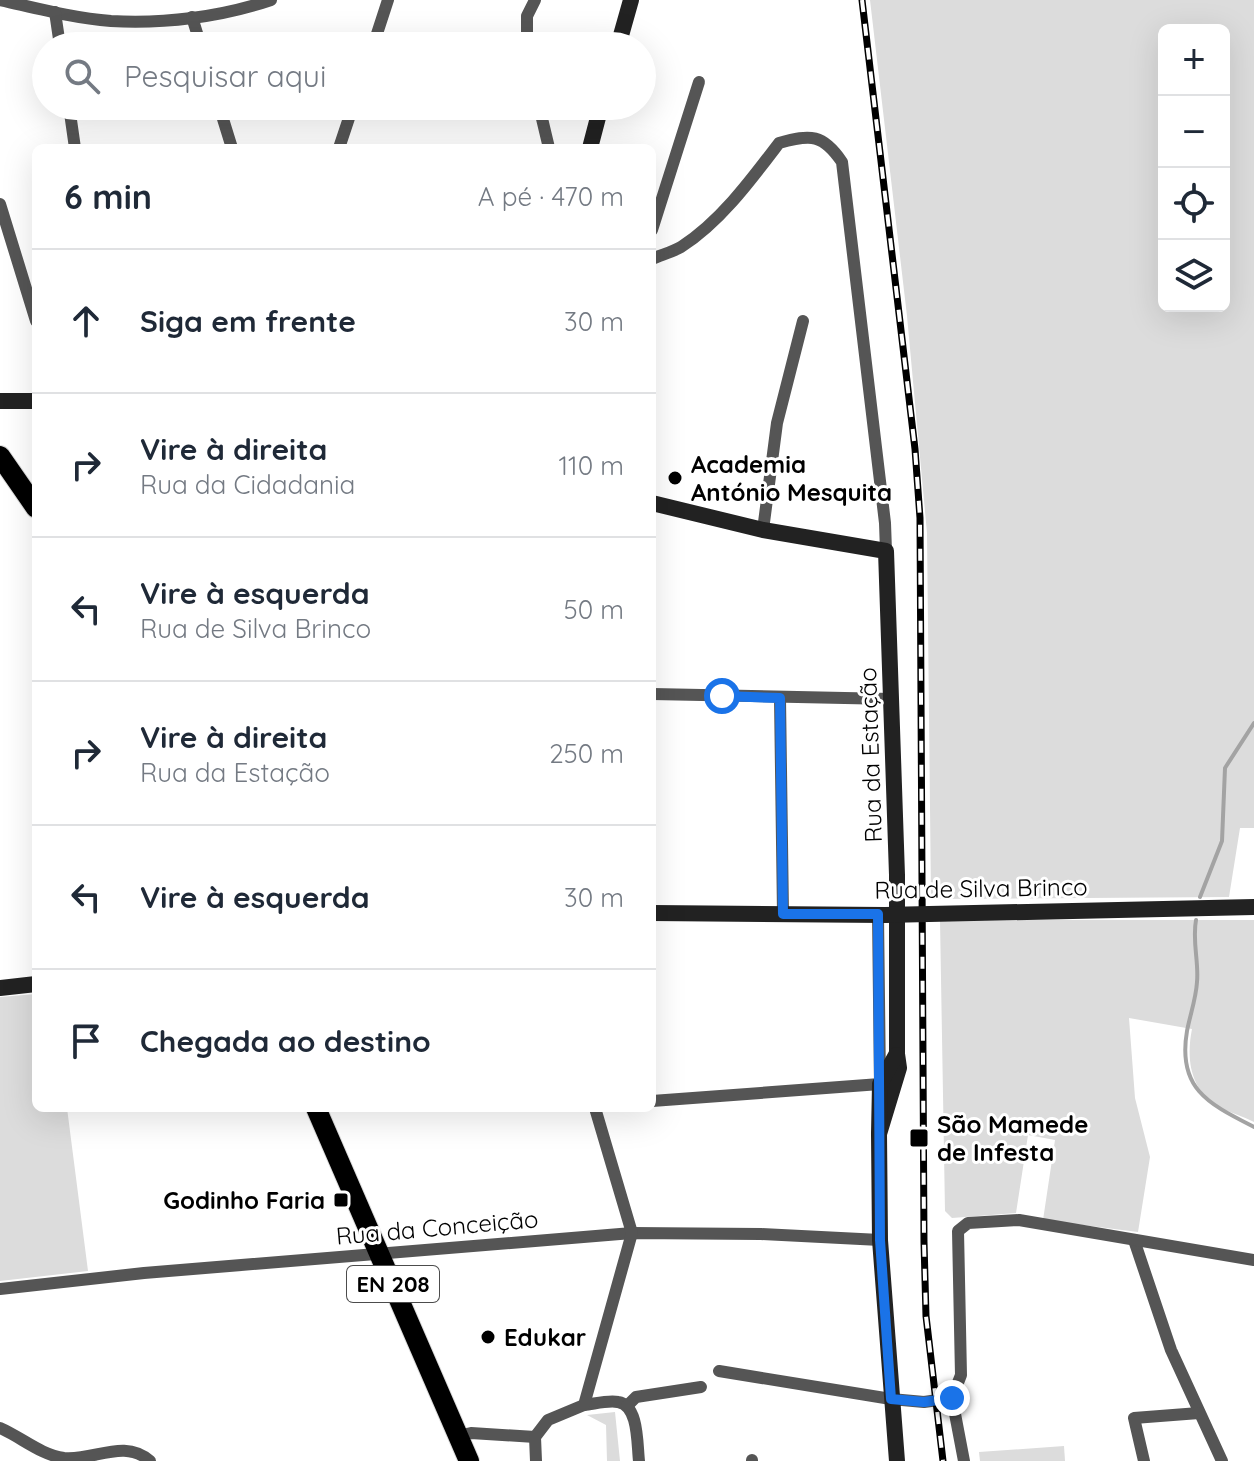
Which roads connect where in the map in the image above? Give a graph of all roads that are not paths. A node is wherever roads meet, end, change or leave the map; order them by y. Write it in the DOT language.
graph roads {
  1 [pos="0,0"];
  2 [pos="271,0"];
  3 [pos="388,0"];
  4 [pos="535,0"];
  5 [pos="631,0"];
  6 [pos="55,12"];
  7 [pos="192,17"];
  8 [pos="130,21"];
  9 [pos="58,32"];
  10 [pos="127,32"];
  11 [pos="197,32"];
  12 [pos="378,32"];
  13 [pos="527,32"];
  14 [pos="622,32"];
  15 [pos="699,82"];
  16 [pos="71,120"];
  17 [pos="223,120"];
  18 [pos="348,120"];
  19 [pos="542,120"];
  20 [pos="597,120"];
  21 [pos="74,144"];
  22 [pos="231,144"];
  23 [pos="340,144"];
  24 [pos="548,144"];
  25 [pos="591,144"];
  26 [pos="0,204"];
  27 [pos="656,217"];
  28 [pos="656,257"];
  29 [pos="32,308"];
  30 [pos="803,321"];
  31 [pos="32,401"];
  32 [pos="5,403"];
  33 [pos="0,456"];
  34 [pos="32,502"];
  35 [pos="656,504"];
  36 [pos="763,530"];
  37 [pos="886,551"];
  38 [pos="656,694"];
  39 [pos="780,698"];
  40 [pos="892,699"];
  41 [pos="1254,907"];
  42 [pos="656,913"];
  43 [pos="783,914"];
  44 [pos="882,915"];
  45 [pos="32,984"];
  46 [pos="0,988"];
  47 [pos="897,1054"];
  48 [pos="880,1084"];
  49 [pos="656,1101"];
  50 [pos="318,1112"];
  51 [pos="596,1112"];
  52 [pos="879,1134"];
  53 [pos="632,1233"];
  54 [pos="880,1240"];
  55 [pos="1134,1240"];
  56 [pos="380,1254"];
  57 [pos="1254,1260"];
  58 [pos="0,1289"];
  59 [pos="719,1371"];
  60 [pos="701,1387"];
  61 [pos="952,1398"];
  62 [pos="891,1399"];
  63 [pos="584,1405"];
  64 [pos="627,1406"];
  65 [pos="1199,1413"];
  66 [pos="0,1428"];
  67 [pos="458,1436"];
  68 [pos="535,1437"];
  69 [pos="150,1461"];
  70 [pos="469,1461"];
  71 [pos="536,1461"];
  72 [pos="639,1461"];
  73 [pos="897,1461"];
  74 [pos="964,1461"];
  75 [pos="1144,1461"];
  76 [pos="1222,1461"];
  1 -- 6 [label="street"];
  2 -- 7 [label="street"];
  3 -- 12 [label="street"];
  4 -- 13 [label="street"];
  5 -- 14 [label="street"];
  6 -- 8 [label="street"];
  6 -- 9 [label="street"];
  7 -- 8 [label="street"];
  7 -- 11 [label="street"];
  8 -- 10 [label="street"];
  15 -- 27 [label="street"];
  16 -- 21 [label="street"];
  17 -- 22 [label="street"];
  18 -- 23 [label="street"];
  19 -- 24 [label="street"];
  20 -- 25 [label="street"];
  26 -- 29 [label="street"];
  28 -- 37 [label="street"];
  30 -- 36 [label="street"];
  31 -- 32 [label="street"];
  33 -- 34 [label="main road"];
  35 -- 36 [label="street"];
  36 -- 37 [label="street"];
  37 -- 40 [label="street, Rua da Estação"];
  38 -- 39 [label="street"];
  39 -- 40 [label="street"];
  39 -- 43 [label="street"];
  40 -- 47 [label="street, Rua da Estação"];
  41 -- 44 [label="street, Rua de Silva Brinco, bridge"];
  42 -- 43 [label="street, Rua de Silva Brinco"];
  43 -- 44 [label="street, Rua de Silva Brinco"];
  44 -- 48 [label="street, Rua da Estação"];
  45 -- 46 [label="street"];
  47 -- 48 [label="street, Rua da Estação"];
  47 -- 52 [label="street, Rua da Estação"];
  48 -- 49 [label="street"];
  48 -- 52 [label="street, Rua da Estação"];
  50 -- 56 [label="main road, EN 208"];
  51 -- 53 [label="street"];
  52 -- 54 [label="street, Rua da Estação"];
  53 -- 54 [label="street, Rua da Conceição"];
  53 -- 56 [label="street, Rua da Conceição"];
  53 -- 63 [label="street"];
  54 -- 62 [label="street, Rua da Estação"];
  55 -- 57 [label="street"];
  55 -- 61 [label="street"];
  55 -- 65 [label="street"];
  56 -- 58 [label="street, Rua da Conceição"];
  56 -- 67 [label="main road, EN 208"];
  59 -- 62 [label="street"];
  60 -- 64 [label="street"];
  61 -- 62 [label="street"];
  61 -- 74 [label="street"];
  62 -- 73 [label="street, Rua da Estação"];
  63 -- 64 [label="street"];
  63 -- 68 [label="street"];
  64 -- 72 [label="street"];
  65 -- 75 [label="street"];
  65 -- 76 [label="street"];
  66 -- 69 [label="street"];
  67 -- 68 [label="street"];
  67 -- 70 [label="main road, EN 208"];
  68 -- 71 [label="street"];
}
